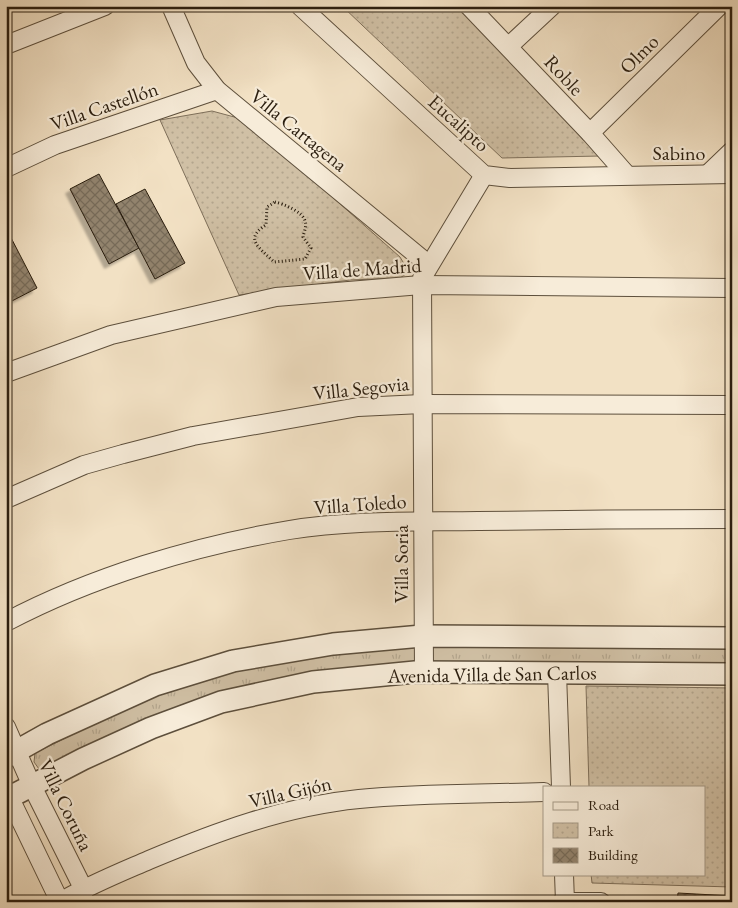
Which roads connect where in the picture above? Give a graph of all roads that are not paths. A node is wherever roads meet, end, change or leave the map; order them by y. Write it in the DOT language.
graph roads {
  1 [pos="105,6"];
  2 [pos="171,6"];
  3 [pos="300,6"];
  4 [pos="469,6"];
  5 [pos="552,6"];
  6 [pos="719,6"];
  7 [pos="6,45"];
  8 [pos="509,46"];
  9 [pos="217,90"];
  10 [pos="590,133"];
  11 [pos="732,151"];
  12 [pos="6,168"];
  13 [pos="626,174"];
  14 [pos="708,174"];
  15 [pos="732,174"];
  16 [pos="484,175"];
  17 [pos="428,264"];
  18 [pos="421,284"];
  19 [pos="732,288"];
  20 [pos="6,373"];
  21 [pos="422,404"];
  22 [pos="732,405"];
  23 [pos="6,499"];
  24 [pos="732,519"];
  25 [pos="422,522"];
  26 [pos="6,622"];
  27 [pos="422,636"];
  28 [pos="732,638"];
  29 [pos="424,672"];
  30 [pos="558,673"];
  31 [pos="732,674"];
  32 [pos="6,727"];
  33 [pos="12,754"];
  34 [pos="32,786"];
  35 [pos="561,786"];
  36 [pos="543,792"];
  37 [pos="7,795"];
  38 [pos="564,876"];
  39 [pos="83,895"];
  40 [pos="60,902"];
  41 [pos="562,902"];
  42 [pos="565,902"];
  43 [pos="602,902"];
  1 -- 7 [label="street"];
  2 -- 9 [label="street, Villa Cartagena"];
  3 -- 16 [label="street, Eucalipto"];
  4 -- 8 [label="street, Roble"];
  5 -- 8 [label="street"];
  6 -- 10 [label="street, Olmo"];
  8 -- 10 [label="street, Roble"];
  9 -- 12 [label="street, Villa Castellón"];
  9 -- 17 [label="street, Villa Cartagena"];
  10 -- 13 [label="street, Roble"];
  11 -- 14 [label="street"];
  13 -- 14 [label="street, Sabino"];
  13 -- 16 [label="street, Eucalipto"];
  14 -- 15 [label="street, Sabino"];
  16 -- 17 [label="street, Villa Soria"];
  17 -- 18 [label="street, Villa Soria"];
  18 -- 19 [label="street, Villa de Madrid"];
  18 -- 20 [label="street, Villa de Madrid"];
  18 -- 21 [label="street, Villa Soria"];
  21 -- 22 [label="street, Villa Segovia"];
  21 -- 23 [label="street, Villa Segovia"];
  21 -- 25 [label="street, Villa Soria"];
  24 -- 25 [label="street, Villa Toledo"];
  25 -- 26 [label="street, Villa Toledo"];
  25 -- 27 [label="street, Villa Soria"];
  27 -- 28 [label="street, Avenida Villa de San Carlos"];
  27 -- 29 [label="street, Villa Soria"];
  27 -- 33 [label="street, Avenida Villa de San Carlos"];
  29 -- 30 [label="street, Avenida Villa de San Carlos"];
  29 -- 34 [label="street, Avenida Villa de San Carlos"];
  30 -- 31 [label="street, Avenida Villa de San Carlos"];
  30 -- 35 [label="street"];
  32 -- 33 [label="street, Villa Coruña"];
  33 -- 34 [label="street, Villa Coruña"];
  34 -- 37 [label="street, Avenida Villa de San Carlos"];
  34 -- 39 [label="street, Villa Coruña"];
  36 -- 39 [label="street, Villa Gijón"];
  37 -- 40 [label="street"];
  38 -- 42 [label="street"];
  39 -- 40 [label="street, Villa Gijón"];
  41 -- 42 [label="street"];
  42 -- 43 [label="street"];
}
